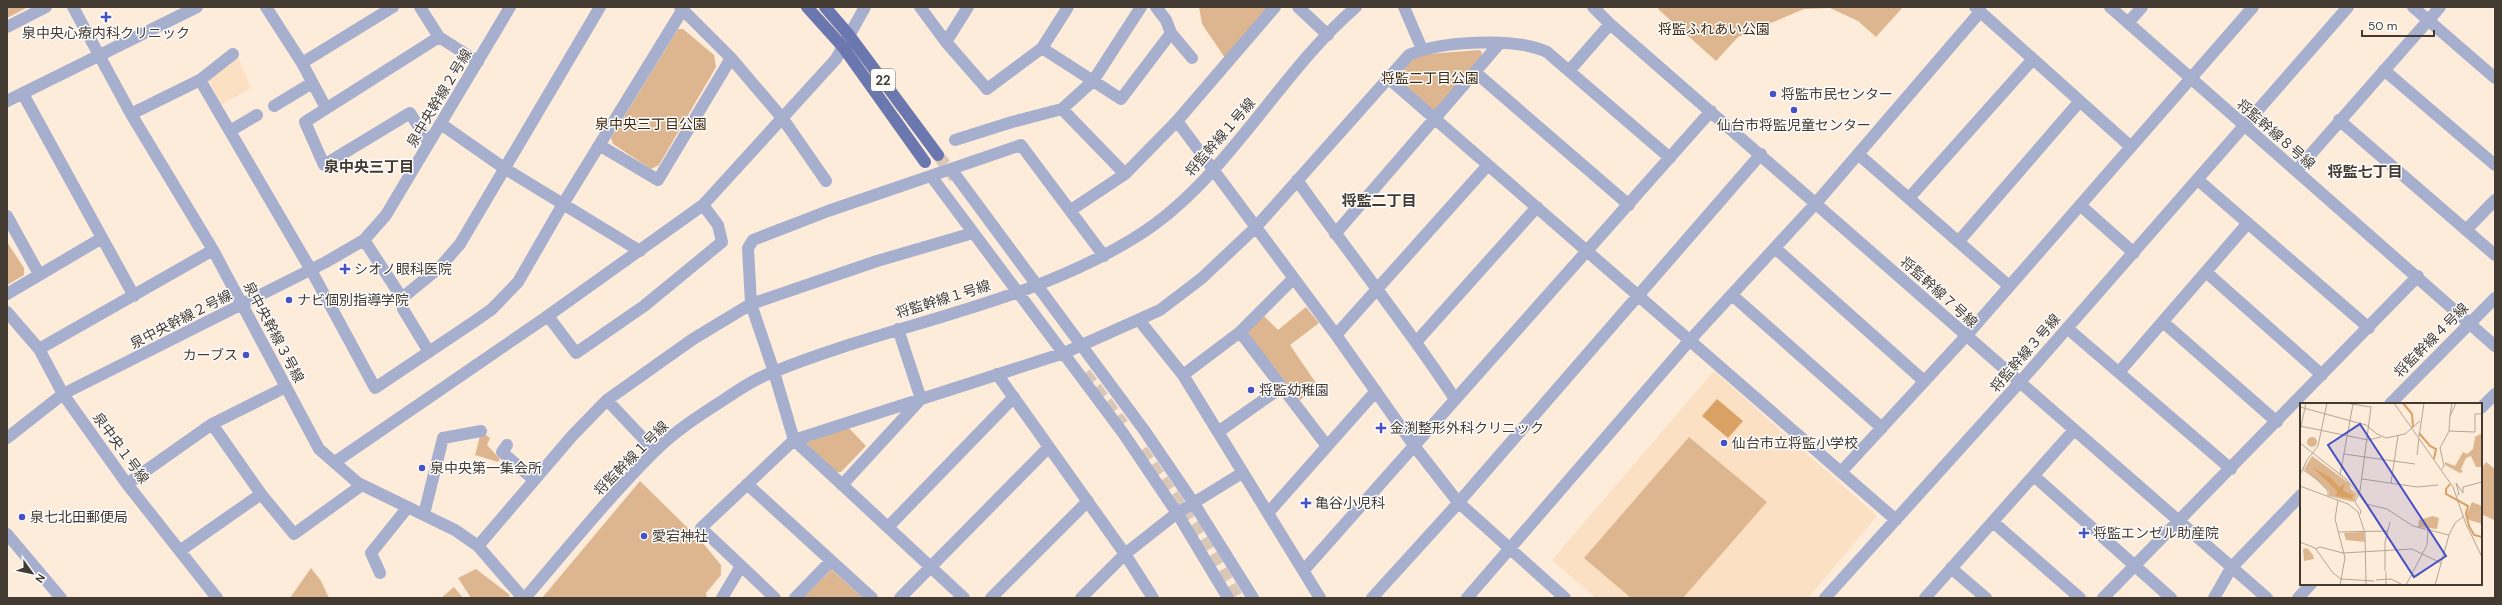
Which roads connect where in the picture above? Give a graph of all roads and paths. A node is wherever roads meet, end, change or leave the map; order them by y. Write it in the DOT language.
graph roads {
  1 [pos="46,7"];
  2 [pos="73,7"];
  3 [pos="196,7"];
  4 [pos="266,7"];
  5 [pos="393,7"];
  6 [pos="420,7"];
  7 [pos="510,7"];
  8 [pos="600,7"];
  9 [pos="807,7"];
  10 [pos="825,7"];
  11 [pos="865,7"];
  12 [pos="920,7"];
  13 [pos="968,7"];
  14 [pos="1068,7"];
  15 [pos="1141,7"];
  16 [pos="1156,7"];
  17 [pos="1275,7"];
  18 [pos="1298,7"];
  19 [pos="1356,7"];
  20 [pos="1404,7"];
  21 [pos="1593,7"];
  22 [pos="2110,7"];
  23 [pos="2142,7"];
  24 [pos="2253,7"];
  25 [pos="2348,7"];
  26 [pos="2413,7"];
  27 [pos="2440,7"];
  28 [pos="681,8"];
  29 [pos="1978,9"];
  30 [pos="2428,20"];
  31 [pos="2128,23"];
  32 [pos="1610,24"];
  33 [pos="7,27"];
  34 [pos="1171,33"];
  35 [pos="849,35"];
  36 [pos="1328,35"];
  37 [pos="439,37"];
  38 [pos="946,42"];
  39 [pos="1499,44"];
  40 [pos="843,47"];
  41 [pos="1042,48"];
  42 [pos="1422,49"];
  43 [pos="233,54"];
  44 [pos="99,57"];
  45 [pos="731,58"];
  46 [pos="1192,58"];
  47 [pos="2032,59"];
  48 [pos="478,62"];
  49 [pos="302,63"];
  50 [pos="2384,70"];
  51 [pos="1569,71"];
  52 [pos="1475,72"];
  53 [pos="1388,78"];
  54 [pos="2191,78"];
  55 [pos="2495,78"];
  56 [pos="200,80"];
  57 [pos="1093,81"];
  58 [pos="312,83"];
  59 [pos="23,94"];
  60 [pos="7,101"];
  61 [pos="2080,101"];
  62 [pos="274,106"];
  63 [pos="326,108"];
  64 [pos="1062,109"];
  65 [pos="1711,111"];
  66 [pos="132,114"];
  67 [pos="257,115"];
  68 [pos="1435,118"];
  69 [pos="783,119"];
  70 [pos="2339,120"];
  71 [pos="1177,121"];
  72 [pos="441,124"];
  73 [pos="2244,126"];
  74 [pos="230,131"];
  75 [pos="955,140"];
  76 [pos="430,143"];
  77 [pos="599,146"];
  78 [pos="2131,147"];
  79 [pos="1761,154"];
  80 [pos="1858,154"];
  81 [pos="938,155"];
  82 [pos="1670,158"];
  83 [pos="925,162"];
  84 [pos="1488,165"];
  85 [pos="2495,165"];
  86 [pos="504,168"];
  87 [pos="951,169"];
  88 [pos="1212,170"];
  89 [pos="2296,171"];
  90 [pos="1125,174"];
  91 [pos="932,176"];
  92 [pos="1297,180"];
  93 [pos="2198,180"];
  94 [pos="826,181"];
  95 [pos="1909,198"];
  96 [pos="2495,200"];
  97 [pos="1816,203"];
  98 [pos="563,204"];
  99 [pos="703,205"];
  100 [pos="1629,205"];
  101 [pos="2080,205"];
  102 [pos="1537,207"];
  103 [pos="1071,210"];
  104 [pos="7,216"];
  105 [pos="2248,223"];
  106 [pos="1255,228"];
  107 [pos="2466,230"];
  108 [pos="973,233"];
  109 [pos="1335,234"];
  110 [pos="102,238"];
  111 [pos="364,240"];
  112 [pos="1959,242"];
  113 [pos="1775,248"];
  114 [pos="213,250"];
  115 [pos="640,251"];
  116 [pos="1588,251"];
  117 [pos="2134,253"];
  118 [pos="2495,255"];
  119 [pos="1104,256"];
  120 [pos="311,270"];
  121 [pos="2206,272"];
  122 [pos="40,274"];
  123 [pos="2418,276"];
  124 [pos="1294,279"];
  125 [pos="1036,286"];
  126 [pos="2009,286"];
  127 [pos="1377,291"];
  128 [pos="1017,292"];
  129 [pos="7,294"];
  130 [pos="1732,295"];
  131 [pos="134,296"];
  132 [pos="1638,296"];
  133 [pos="402,298"];
  134 [pos="2495,298"];
  135 [pos="243,304"];
  136 [pos="751,304"];
  137 [pos="7,312"];
  138 [pos="548,316"];
  139 [pos="1139,320"];
  140 [pos="2163,322"];
  141 [pos="2469,323"];
  142 [pos="2067,328"];
  143 [pos="2368,328"];
  144 [pos="898,329"];
  145 [pos="1240,332"];
  146 [pos="1336,335"];
  147 [pos="1966,336"];
  148 [pos="1690,340"];
  149 [pos="1417,341"];
  150 [pos="1084,346"];
  151 [pos="2495,346"];
  152 [pos="39,349"];
  153 [pos="430,352"];
  154 [pos="1064,353"];
  155 [pos="2120,371"];
  156 [pos="774,372"];
  157 [pos="997,374"];
  158 [pos="1183,375"];
  159 [pos="2322,375"];
  160 [pos="1924,381"];
  161 [pos="2020,382"];
  162 [pos="286,387"];
  163 [pos="1282,387"];
  164 [pos="1376,391"];
  165 [pos="63,394"];
  166 [pos="2495,394"];
  167 [pos="1014,397"];
  168 [pos="921,399"];
  169 [pos="1455,399"];
  170 [pos="607,400"];
  171 [pos="2304,401"];
  172 [pos="2391,403"];
  173 [pos="2300,404"];
  174 [pos="2482,407"];
  175 [pos="2277,422"];
  176 [pos="212,424"];
  177 [pos="1882,428"];
  178 [pos="2074,430"];
  179 [pos="481,431"];
  180 [pos="1218,432"];
  181 [pos="7,438"];
  182 [pos="794,440"];
  183 [pos="507,445"];
  184 [pos="1327,446"];
  185 [pos="1049,447"];
  186 [pos="1415,447"];
  187 [pos="655,451"];
  188 [pos="335,462"];
  189 [pos="2231,469"];
  190 [pos="1242,472"];
  191 [pos="1841,472"];
  192 [pos="2034,476"];
  193 [pos="534,480"];
  194 [pos="127,484"];
  195 [pos="747,484"];
  196 [pos="362,485"];
  197 [pos="842,485"];
  198 [pos="261,494"];
  199 [pos="2300,496"];
  200 [pos="1088,501"];
  201 [pos="1193,502"];
  202 [pos="1458,502"];
  203 [pos="408,507"];
  204 [pos="1177,513"];
  205 [pos="1268,513"];
  206 [pos="424,514"];
  207 [pos="1896,520"];
  208 [pos="2179,521"];
  209 [pos="1993,522"];
  210 [pos="888,528"];
  211 [pos="7,534"];
  212 [pos="478,546"];
  213 [pos="1510,549"];
  214 [pos="181,550"];
  215 [pos="1125,554"];
  216 [pos="831,561"];
  217 [pos="741,566"];
  218 [pos="2135,566"];
  219 [pos="930,567"];
  220 [pos="1952,568"];
  221 [pos="2231,568"];
  222 [pos="1304,570"];
  223 [pos="380,573"];
  224 [pos="2310,585"];
  225 [pos="61,598"];
  226 [pos="217,598"];
  227 [pos="524,598"];
  228 [pos="722,598"];
  229 [pos="775,598"];
  230 [pos="795,598"];
  231 [pos="872,598"];
  232 [pos="900,598"];
  233 [pos="964,598"];
  234 [pos="991,598"];
  235 [pos="1081,598"];
  236 [pos="1153,598"];
  237 [pos="1228,598"];
  238 [pos="1253,598"];
  239 [pos="1320,598"];
  240 [pos="1372,598"];
  241 [pos="1467,598"];
  242 [pos="1565,598"];
  243 [pos="1825,598"];
  244 [pos="1925,598"];
  245 [pos="1986,598"];
  246 [pos="2080,598"];
  247 [pos="2103,598"];
  248 [pos="2172,598"];
  249 [pos="2214,598"];
  250 [pos="2267,598"];
  251 [pos="2298,598"];
  1 -- 33 [label="street"];
  2 -- 44 [label="street, 泉中央幹線３号線"];
  3 -- 44 [label="street"];
  4 -- 49 [label="street"];
  5 -- 49 [label="street"];
  6 -- 37 [label="street"];
  7 -- 48 [label="street, 泉中央幹線２号線"];
  8 -- 86 [label="street"];
  9 -- 40 [label="main road, 22"];
  10 -- 35 [label="main road, 22"];
  11 -- 35 [label="street"];
  12 -- 38 [label="street"];
  13 -- 38 [label="street"];
  14 -- 41 [label="street"];
  15 -- 57 [label="street"];
  16 -- 34 [label="street"];
  17 -- 71 [label="street"];
  18 -- 36 [label="street"];
  19 -- 36 [label="street, 将監幹線１号線"];
  20 -- 42 [label="street"];
  21 -- 32 [label="street, 将監幹線７号線"];
  22 -- 31 [label="street, 将監幹線８号線"];
  23 -- 31 [label="street"];
  24 -- 54 [label="street"];
  25 -- 73 [label="street, 将監幹線３号線"];
  26 -- 30 [label="street"];
  27 -- 30 [label="street"];
  28 -- 45 [label="street"];
  28 -- 77 [label="street"];
  29 -- 47 [label="street"];
  29 -- 80 [label="street"];
  30 -- 50 [label="street"];
  30 -- 55 [label="street"];
  31 -- 54 [label="street, 将監幹線８号線"];
  32 -- 51 [label="street"];
  32 -- 65 [label="street, 将監幹線７号線"];
  34 -- 46 [label="street"];
  34 -- 57 [label="street"];
  35 -- 40 [label="street"];
  35 -- 81 [label="main road, 22"];
  36 -- 88 [label="street, 将監幹線１号線"];
  37 -- 48 [label="street"];
  37 -- 63 [label="street"];
  38 -- 41 [label="street"];
  39 -- 42 [label="street"];
  39 -- 51 [label="street"];
  39 -- 52 [label="street"];
  40 -- 69 [label="street"];
  40 -- 83 [label="main road, 22"];
  41 -- 57 [label="street"];
  42 -- 53 [label="street"];
  43 -- 56 [label="street"];
  44 -- 59 [label="street"];
  44 -- 66 [label="street, 泉中央幹線３号線"];
  45 -- 69 [label="street"];
  45 -- 77 [label="street"];
  47 -- 61 [label="street"];
  47 -- 95 [label="street"];
  48 -- 72 [label="street, 泉中央幹線２号線"];
  49 -- 58 [label="street"];
  50 -- 70 [label="street"];
  50 -- 85 [label="street"];
  51 -- 82 [label="street"];
  52 -- 68 [label="street"];
  52 -- 100 [label="street"];
  53 -- 68 [label="street"];
  53 -- 92 [label="street"];
  54 -- 73 [label="street, 将監幹線８号線"];
  54 -- 78 [label="street"];
  56 -- 66 [label="street"];
  56 -- 74 [label="street"];
  57 -- 64 [label="street"];
  58 -- 62 [label="street"];
  58 -- 63 [label="street"];
  59 -- 60 [label="street"];
  59 -- 110 [label="street"];
  61 -- 78 [label="street"];
  61 -- 112 [label="street"];
  63 -- 76 [label="street"];
  64 -- 75 [label="street"];
  64 -- 90 [label="street"];
  65 -- 79 [label="street, 将監幹線７号線"];
  65 -- 82 [label="street"];
  66 -- 114 [label="street, 泉中央幹線３号線"];
  67 -- 74 [label="street"];
  68 -- 84 [label="street"];
  68 -- 109 [label="street"];
  69 -- 94 [label="street"];
  69 -- 99 [label="street"];
  70 -- 89 [label="street"];
  70 -- 107 [label="street"];
  71 -- 88 [label="street"];
  71 -- 90 [label="street"];
  72 -- 76 [label="street, 泉中央幹線２号線"];
  72 -- 86 [label="street"];
  73 -- 89 [label="street, 将監幹線８号線"];
  73 -- 93 [label="street, 将監幹線３号線"];
  74 -- 120 [label="street"];
  76 -- 111 [label="street, 泉中央幹線２号線"];
  77 -- 98 [label="street"];
  78 -- 101 [label="street"];
  79 -- 97 [label="street, 将監幹線７号線"];
  79 -- 132 [label="street"];
  80 -- 95 [label="street"];
  80 -- 97 [label="street"];
  82 -- 100 [label="street"];
  84 -- 102 [label="street"];
  84 -- 127 [label="street"];
  86 -- 98 [label="street"];
  86 -- 133 [label="street"];
  87 -- 91 [label="street"];
  87 -- 103 [label="street"];
  87 -- 125 [label="street"];
  88 -- 106 [label="street"];
  88 -- 119 [label="street, 将監幹線１号線"];
  89 -- 123 [label="street, 将監幹線８号線"];
  90 -- 103 [label="street"];
  91 -- 108 [label="street"];
  91 -- 136 [label="street"];
  92 -- 106 [label="street"];
  92 -- 109 [label="street"];
  93 -- 105 [label="street"];
  93 -- 117 [label="street, 将監幹線３号線"];
  95 -- 112 [label="street"];
  96 -- 107 [label="street"];
  97 -- 113 [label="street"];
  97 -- 147 [label="street, 将監幹線７号線"];
  98 -- 115 [label="street"];
  98 -- 153 [label="street"];
  99 -- 115 [label="street"];
  99 -- 138 [label="street"];
  100 -- 116 [label="street"];
  101 -- 117 [label="street"];
  101 -- 126 [label="street"];
  102 -- 116 [label="street"];
  102 -- 149 [label="street"];
  103 -- 119 [label="street"];
  104 -- 122 [label="street"];
  105 -- 121 [label="street"];
  105 -- 143 [label="street"];
  106 -- 124 [label="street"];
  106 -- 139 [label="street"];
  107 -- 118 [label="street"];
  108 -- 128 [label="street"];
  108 -- 136 [label="street"];
  109 -- 127 [label="street"];
  110 -- 122 [label="street"];
  110 -- 131 [label="street"];
  111 -- 120 [label="street, 泉中央幹線２号線"];
  111 -- 133 [label="street"];
  112 -- 126 [label="street"];
  113 -- 130 [label="street"];
  113 -- 160 [label="street"];
  114 -- 131 [label="street"];
  114 -- 135 [label="street, 泉中央幹線３号線"];
  115 -- 138 [label="street"];
  116 -- 132 [label="street"];
  116 -- 169 [label="street"];
  117 -- 142 [label="street, 将監幹線３号線"];
  119 -- 125 [label="street, 将監幹線１号線"];
  120 -- 135 [label="street, 泉中央幹線２号線"];
  120 -- 153 [label="street"];
  121 -- 140 [label="street"];
  121 -- 159 [label="street"];
  122 -- 129 [label="street"];
  123 -- 141 [label="street, 将監幹線８号線"];
  123 -- 143 [label="street"];
  124 -- 145 [label="street"];
  124 -- 146 [label="street"];
  125 -- 128 [label="street, 将監幹線１号線"];
  125 -- 150 [label="street"];
  126 -- 147 [label="street"];
  127 -- 146 [label="street"];
  127 -- 149 [label="street"];
  128 -- 144 [label="street, 将監幹線１号線"];
  128 -- 154 [label="street"];
  130 -- 148 [label="street"];
  130 -- 177 [label="street"];
  131 -- 152 [label="street"];
  132 -- 148 [label="street"];
  132 -- 202 [label="street"];
  133 -- 153 [label="street"];
  134 -- 141 [label="street, 将監幹線４号線"];
  135 -- 162 [label="street, 泉中央幹線３号線"];
  135 -- 165 [label="street, 泉中央幹線２号線"];
  136 -- 156 [label="street"];
  136 -- 170 [label="street"];
  137 -- 152 [label="street, 泉中央１号線"];
  138 -- 188 [label="street"];
  139 -- 150 [label="street"];
  139 -- 158 [label="street"];
  140 -- 155 [label="street"];
  140 -- 175 [label="street"];
  141 -- 151 [label="street, 将監幹線８号線"];
  141 -- 172 [label="street, 将監幹線４号線"];
  142 -- 155 [label="street"];
  142 -- 161 [label="street, 将監幹線３号線"];
  143 -- 159 [label="street"];
  144 -- 156 [label="street, 将監幹線１号線"];
  144 -- 168 [label="street"];
  145 -- 158 [label="street"];
  145 -- 163 [label="street"];
  146 -- 164 [label="street"];
  147 -- 160 [label="street"];
  147 -- 161 [label="street, 将監幹線７号線"];
  148 -- 191 [label="street"];
  148 -- 213 [label="street"];
  149 -- 169 [label="street"];
  150 -- 154 [label="street"];
  150 -- 201 [label="street"];
  152 -- 165 [label="street, 泉中央１号線"];
  154 -- 157 [label="street"];
  154 -- 204 [label="street"];
  155 -- 189 [label="street"];
  156 -- 182 [label="street"];
  156 -- 187 [label="street, 将監幹線１号線"];
  157 -- 167 [label="street"];
  157 -- 168 [label="street"];
  158 -- 180 [label="street"];
  159 -- 171 [label="street"];
  160 -- 177 [label="street"];
  161 -- 178 [label="street, 将監幹線７号線"];
  161 -- 207 [label="street, 将監幹線３号線"];
  162 -- 176 [label="street"];
  162 -- 188 [label="street, 泉中央幹線３号線"];
  163 -- 180 [label="street"];
  163 -- 184 [label="street"];
  164 -- 184 [label="street"];
  164 -- 186 [label="street"];
  165 -- 181 [label="street, 泉中央幹線２号線"];
  165 -- 194 [label="street, 泉中央１号線"];
  166 -- 174 [label="street"];
  167 -- 185 [label="street"];
  167 -- 210 [label="street"];
  168 -- 182 [label="street"];
  168 -- 197 [label="street"];
  169 -- 186 [label="street"];
  170 -- 187 [label="street"];
  170 -- 193 [label="street"];
  173 -- 175 [label="street"];
  175 -- 189 [label="street"];
  176 -- 194 [label="street"];
  176 -- 198 [label="street"];
  177 -- 191 [label="street"];
  178 -- 192 [label="street"];
  178 -- 208 [label="street, 将監幹線７号線"];
  179 -- 206 [label="street"];
  180 -- 190 [label="street"];
  182 -- 195 [label="street"];
  182 -- 197 [label="street"];
  183 -- 193 [label="street"];
  184 -- 205 [label="street"];
  185 -- 200 [label="street"];
  185 -- 219 [label="street"];
  186 -- 202 [label="street"];
  186 -- 222 [label="street"];
  187 -- 227 [label="street, 将監幹線１号線"];
  188 -- 196 [label="street, 泉中央幹線３号線"];
  189 -- 208 [label="street"];
  190 -- 201 [label="street"];
  190 -- 205 [label="street"];
  191 -- 207 [label="street"];
  192 -- 209 [label="street"];
  192 -- 218 [label="street"];
  193 -- 212 [label="street"];
  194 -- 214 [label="street, 泉中央１号線"];
  195 -- 216 [label="street"];
  195 -- 217 [label="street"];
  196 -- 198 [label="street"];
  196 -- 203 [label="street, 泉中央幹線３号線"];
  197 -- 210 [label="street"];
  198 -- 214 [label="street"];
  199 -- 221 [label="street"];
  200 -- 215 [label="street"];
  200 -- 234 [label="street"];
  201 -- 204 [label="street"];
  201 -- 238 [label="street"];
  202 -- 213 [label="street"];
  202 -- 240 [label="street"];
  203 -- 206 [label="street, 泉中央幹線３号線"];
  203 -- 223 [label="street"];
  204 -- 215 [label="street"];
  204 -- 237 [label="street"];
  205 -- 222 [label="street"];
  206 -- 212 [label="street, 泉中央幹線３号線"];
  207 -- 243 [label="street, 将監幹線３号線"];
  208 -- 218 [label="street"];
  208 -- 221 [label="street, 将監幹線７号線"];
  209 -- 220 [label="street"];
  209 -- 246 [label="street"];
  210 -- 219 [label="street"];
  211 -- 225 [label="street"];
  212 -- 227 [label="street, 泉中央幹線３号線"];
  213 -- 241 [label="street"];
  213 -- 242 [label="street"];
  214 -- 226 [label="street, 泉中央１号線"];
  215 -- 235 [label="street"];
  215 -- 236 [label="street"];
  216 -- 230 [label="street"];
  216 -- 231 [label="street"];
  217 -- 228 [label="street"];
  217 -- 229 [label="street"];
  218 -- 247 [label="street"];
  218 -- 248 [label="street"];
  219 -- 232 [label="street"];
  219 -- 233 [label="street"];
  220 -- 244 [label="street"];
  220 -- 245 [label="street"];
  221 -- 249 [label="street"];
  221 -- 250 [label="street, 将監幹線７号線"];
  222 -- 239 [label="street"];
  224 -- 251 [label="street"];
}
